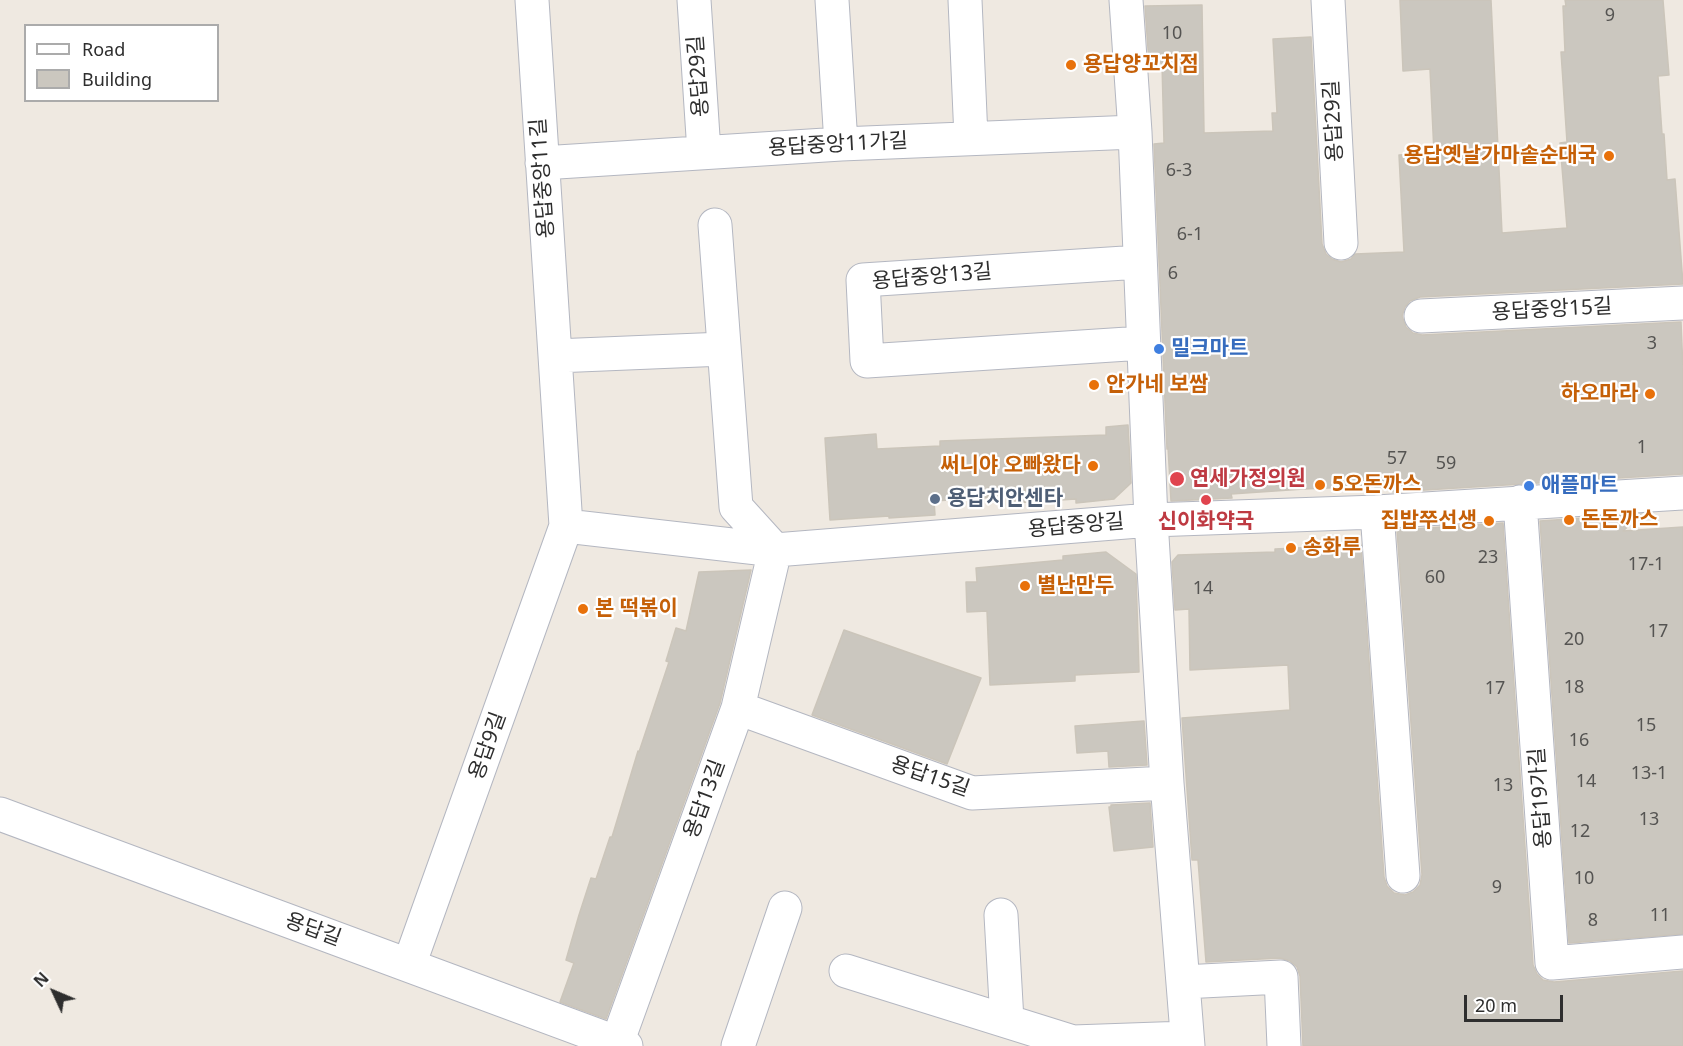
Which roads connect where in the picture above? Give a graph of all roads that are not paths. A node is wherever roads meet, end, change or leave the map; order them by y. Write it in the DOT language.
graph roads {
  1 [pos="532,0"];
  2 [pos="694,0"];
  3 [pos="832,0"];
  4 [pos="965,0"];
  5 [pos="1126,0"];
  6 [pos="1328,0"];
  7 [pos="1135,132"];
  8 [pos="971,138"];
  9 [pos="841,144"];
  10 [pos="704,152"];
  11 [pos="542,163"];
  12 [pos="715,225"];
  13 [pos="1341,243"];
  14 [pos="1140,262"];
  15 [pos="1683,303"];
  16 [pos="1421,316"];
  17 [pos="1143,343"];
  18 [pos="724,349"];
  19 [pos="555,356"];
  20 [pos="1683,493"];
  21 [pos="1520,502"];
  22 [pos="1377,512"];
  23 [pos="1151,520"];
  24 [pos="566,526"];
  25 [pos="775,550"];
  26 [pos="738,708"];
  27 [pos="1167,783"];
  28 [pos="0,814"];
  29 [pos="1403,876"];
  30 [pos="785,908"];
  31 [pos="1001,915"];
  32 [pos="1683,952"];
  33 [pos="409,965"];
  34 [pos="846,971"];
  35 [pos="1183,982"];
  36 [pos="1007,1021"];
  37 [pos="1187,1042"];
  38 [pos="621,1044"];
  39 [pos="738,1046"];
  40 [pos="1284,1046"];
  1 -- 11 [label="street, 용답중앙11길"];
  2 -- 10 [label="street, 용답29길"];
  3 -- 9 [label="street"];
  4 -- 8 [label="street"];
  5 -- 7 [label="street"];
  6 -- 13 [label="street, 용답29길"];
  7 -- 8 [label="street, 용답중앙11가길"];
  7 -- 14 [label="street"];
  8 -- 9 [label="street, 용답중앙11가길"];
  9 -- 10 [label="street, 용답중앙11가길"];
  10 -- 11 [label="street, 용답중앙11가길"];
  11 -- 19 [label="street, 용답중앙11길"];
  12 -- 18 [label="street"];
  14 -- 17 [label="street"];
  14 -- 17 [label="street, 용답중앙13길"];
  15 -- 16 [label="street, 용답중앙15길"];
  17 -- 23 [label="street"];
  18 -- 19 [label="street"];
  18 -- 25 [label="street"];
  19 -- 24 [label="street, 용답중앙11길"];
  20 -- 21 [label="street, 용답중앙길"];
  21 -- 22 [label="street, 용답중앙길"];
  21 -- 32 [label="street, 용답19가길"];
  22 -- 23 [label="street, 용답중앙길"];
  22 -- 29 [label="street"];
  23 -- 25 [label="street, 용답중앙길"];
  23 -- 27 [label="street"];
  24 -- 25 [label="street, 용답중앙길"];
  24 -- 33 [label="street, 용답9길"];
  25 -- 26 [label="street, 용답13길"];
  26 -- 27 [label="street, 용답15길"];
  26 -- 38 [label="street, 용답13길"];
  27 -- 35 [label="street"];
  28 -- 33 [label="street, 용답길"];
  30 -- 39 [label="street"];
  31 -- 36 [label="street"];
  33 -- 38 [label="street, 용답길"];
  34 -- 36 [label="street"];
  35 -- 37 [label="street"];
  35 -- 40 [label="street"];
  36 -- 37 [label="street"];
}
